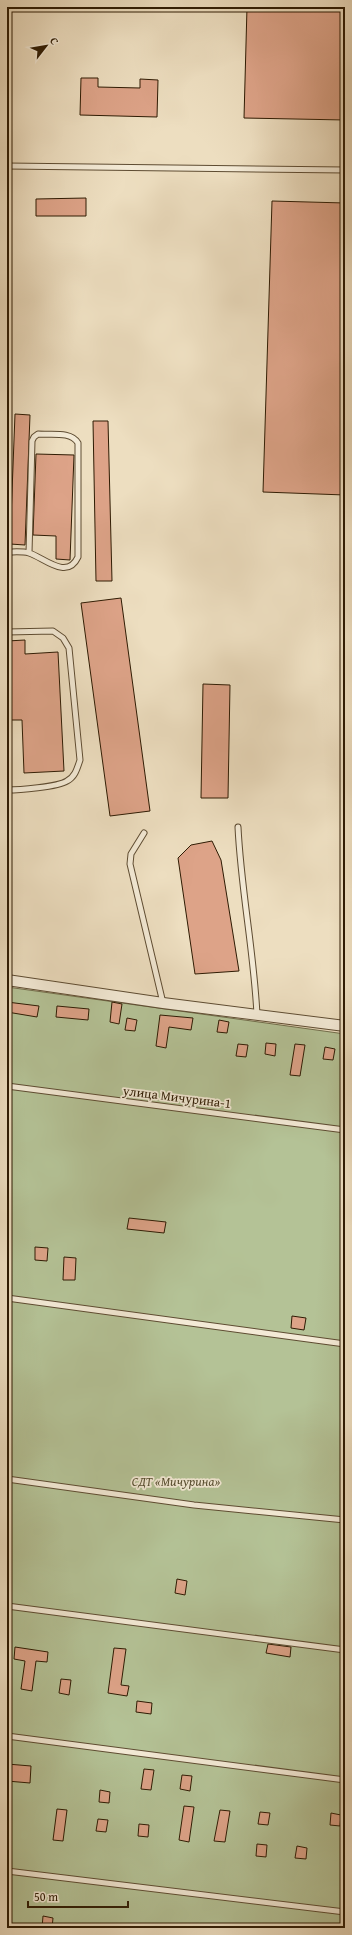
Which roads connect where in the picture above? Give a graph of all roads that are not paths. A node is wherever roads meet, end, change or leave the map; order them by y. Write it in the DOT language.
graph roads {
  1 [pos="7,166"];
  2 [pos="345,170"];
  3 [pos="7,552"];
  4 [pos="29,553"];
  5 [pos="7,632"];
  6 [pos="7,790"];
  7 [pos="238,827"];
  8 [pos="144,833"];
  9 [pos="7,980"];
  10 [pos="163,1003"];
  11 [pos="257,1015"];
  12 [pos="345,1026"];
  13 [pos="7,1086"];
  14 [pos="345,1130"];
  15 [pos="7,1298"];
  16 [pos="345,1344"];
  17 [pos="7,1479"];
  18 [pos="345,1520"];
  19 [pos="7,1606"];
  20 [pos="345,1650"];
  21 [pos="7,1736"];
  22 [pos="345,1780"];
  23 [pos="7,1871"];
  24 [pos="345,1912"];
  1 -- 2 [label="lane"];
  3 -- 4 [label="lane"];
  4 -- 4 [label="lane"];
  5 -- 6 [label="lane"];
  7 -- 11 [label="lane"];
  8 -- 10 [label="lane"];
  9 -- 10 [label="street"];
  10 -- 11 [label="street"];
  11 -- 12 [label="street"];
  13 -- 14 [label="lane, улица Мичурина-1"];
  15 -- 16 [label="lane"];
  17 -- 18 [label="lane"];
  19 -- 20 [label="lane"];
  21 -- 22 [label="lane"];
  23 -- 24 [label="lane"];
}
